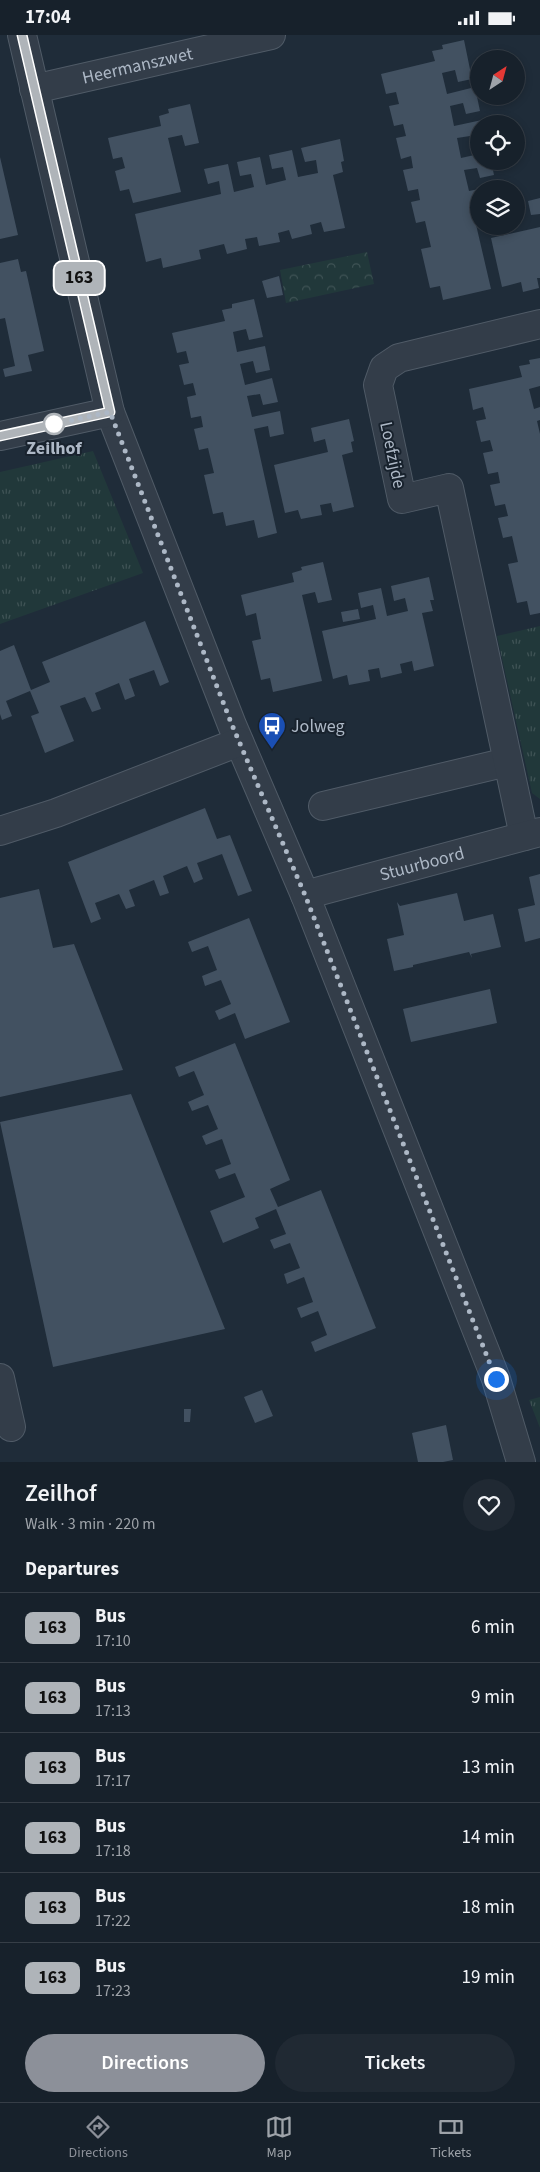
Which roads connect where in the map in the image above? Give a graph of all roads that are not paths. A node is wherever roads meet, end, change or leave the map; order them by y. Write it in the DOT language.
graph roads {
  1 [pos="22,35"];
  2 [pos="271,35"];
  3 [pos="34,89"];
  4 [pos="540,324"];
  5 [pos="110,412"];
  6 [pos="0,436"];
  7 [pos="239,742"];
  8 [pos="507,762"];
  9 [pos="323,805"];
  10 [pos="0,831"];
  11 [pos="532,834"];
  12 [pos="305,895"];
  13 [pos="0,1378"];
  14 [pos="10,1427"];
  15 [pos="521,1462"];
  1 -- 3 [label="street"];
  2 -- 3 [label="street, Heermanszwet"];
  3 -- 5 [label="street"];
  4 -- 8 [label="street, Loefzijde"];
  5 -- 6 [label="street"];
  5 -- 7 [label="street"];
  7 -- 10 [label="street"];
  7 -- 12 [label="street"];
  8 -- 9 [label="street"];
  8 -- 11 [label="street, Loefzijde"];
  11 -- 12 [label="street, Stuurboord"];
  12 -- 15 [label="street"];
  13 -- 14 [label="street"];
}
